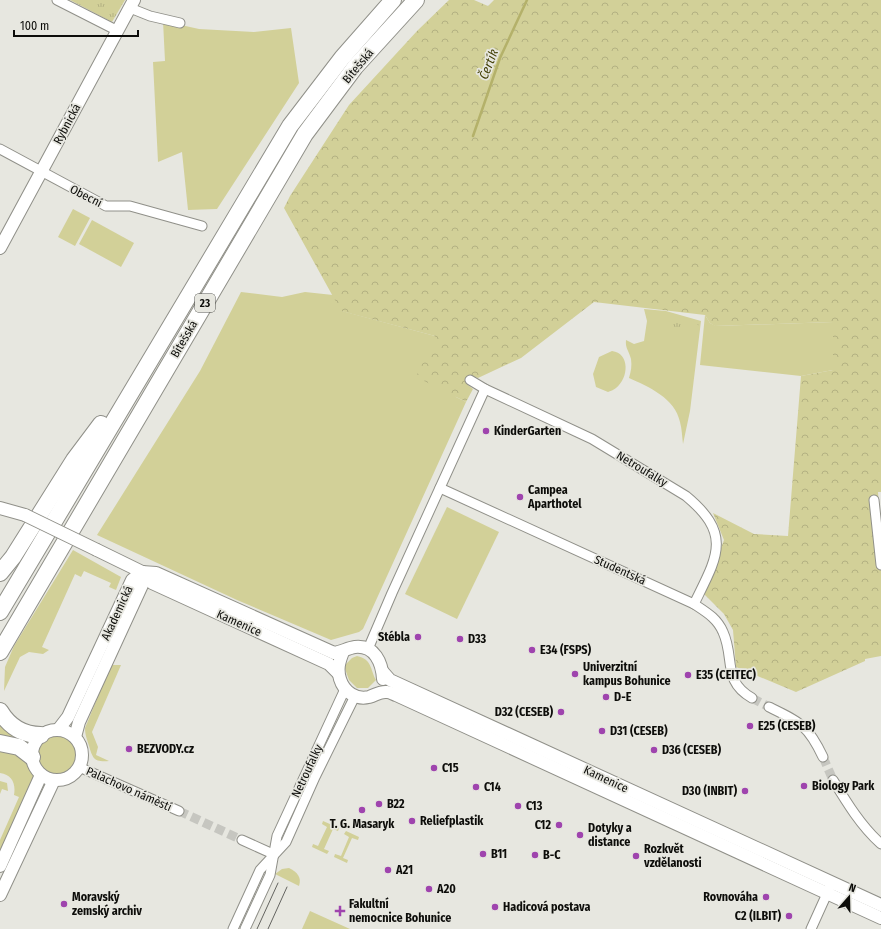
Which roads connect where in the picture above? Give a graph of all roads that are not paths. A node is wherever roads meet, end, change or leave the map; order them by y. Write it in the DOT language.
graph roads {
  1 [pos="57,0"];
  2 [pos="393,0"];
  3 [pos="416,0"];
  4 [pos="132,4"];
  5 [pos="180,23"];
  6 [pos="118,31"];
  7 [pos="0,148"];
  8 [pos="42,172"];
  9 [pos="202,226"];
  10 [pos="0,248"];
  11 [pos="150,358"];
  12 [pos="470,380"];
  13 [pos="485,389"];
  14 [pos="440,488"];
  15 [pos="874,500"];
  16 [pos="0,508"];
  17 [pos="881,565"];
  18 [pos="142,572"];
  19 [pos="0,573"];
  20 [pos="694,604"];
  21 [pos="0,612"];
  22 [pos="18,622"];
  23 [pos="368,650"];
  24 [pos="0,652"];
  25 [pos="343,652"];
  26 [pos="0,659"];
  27 [pos="383,672"];
  28 [pos="338,673"];
  29 [pos="345,689"];
  30 [pos="378,693"];
  31 [pos="355,696"];
  32 [pos="752,698"];
  33 [pos="769,707"];
  34 [pos="0,711"];
  35 [pos="58,730"];
  36 [pos="41,735"];
  37 [pos="75,737"];
  38 [pos="0,744"];
  39 [pos="32,757"];
  40 [pos="823,758"];
  41 [pos="79,767"];
  42 [pos="41,775"];
  43 [pos="54,780"];
  44 [pos="833,780"];
  45 [pos="179,811"];
  46 [pos="242,840"];
  47 [pos="881,844"];
  48 [pos="274,854"];
  49 [pos="0,866"];
  50 [pos="830,888"];
  51 [pos="0,895"];
  52 [pos="881,905"];
  53 [pos="881,918"];
  54 [pos="233,929"];
  55 [pos="245,929"];
  56 [pos="811,929"];
  1 -- 6 [label="street"];
  2 -- 11 [label="highway, Bítešská / 23"];
  3 -- 22 [label="highway, Bítešská / 23"];
  4 -- 5 [label="street"];
  4 -- 6 [label="street, Rybnická"];
  6 -- 8 [label="street, Rybnická"];
  7 -- 8 [label="street, Obecní"];
  8 -- 9 [label="street, Obecní"];
  8 -- 10 [label="street, Rybnická"];
  11 -- 19 [label="highway"];
  11 -- 21 [label="highway, Bítešská / 23"];
  12 -- 13 [label="street, Netroufalky"];
  13 -- 14 [label="street"];
  13 -- 20 [label="street, Netroufalky"];
  14 -- 20 [label="street, Studentská"];
  14 -- 23 [label="street"];
  15 -- 17 [label="street"];
  16 -- 18 [label="street, Kamenice, bridge"];
  18 -- 25 [label="street, Kamenice"];
  18 -- 28 [label="street, Kamenice"];
  18 -- 35 [label="street, Akademická"];
  18 -- 37 [label="street, Akademická"];
  20 -- 32 [label="street, Studentská"];
  22 -- 24 [label="highway, Bítešská / 23"];
  22 -- 26 [label="highway"];
  23 -- 25 [label="street, Kamenice"];
  23 -- 27 [label="street, Kamenice"];
  25 -- 28 [label="street"];
  27 -- 30 [label="street"];
  27 -- 50 [label="street, Kamenice"];
  28 -- 29 [label="street, Kamenice"];
  29 -- 31 [label="street"];
  29 -- 48 [label="street, Netroufalky"];
  30 -- 31 [label="street, Kamenice"];
  30 -- 50 [label="street, Kamenice"];
  31 -- 48 [label="street, Netroufalky"];
  33 -- 40 [label="street"];
  34 -- 36 [label="highway"];
  35 -- 36 [label="street"];
  35 -- 37 [label="street"];
  36 -- 39 [label="street"];
  37 -- 41 [label="street"];
  38 -- 39 [label="highway"];
  39 -- 42 [label="street"];
  41 -- 43 [label="street"];
  41 -- 45 [label="street, Palachovo náměstí"];
  42 -- 43 [label="street"];
  42 -- 49 [label="street"];
  43 -- 51 [label="street"];
  44 -- 47 [label="street"];
  46 -- 48 [label="street"];
  48 -- 54 [label="street, Netroufalky"];
  48 -- 55 [label="street, Netroufalky"];
  50 -- 52 [label="street, Kamenice"];
  50 -- 53 [label="street, Kamenice"];
  50 -- 56 [label="street"];
}
